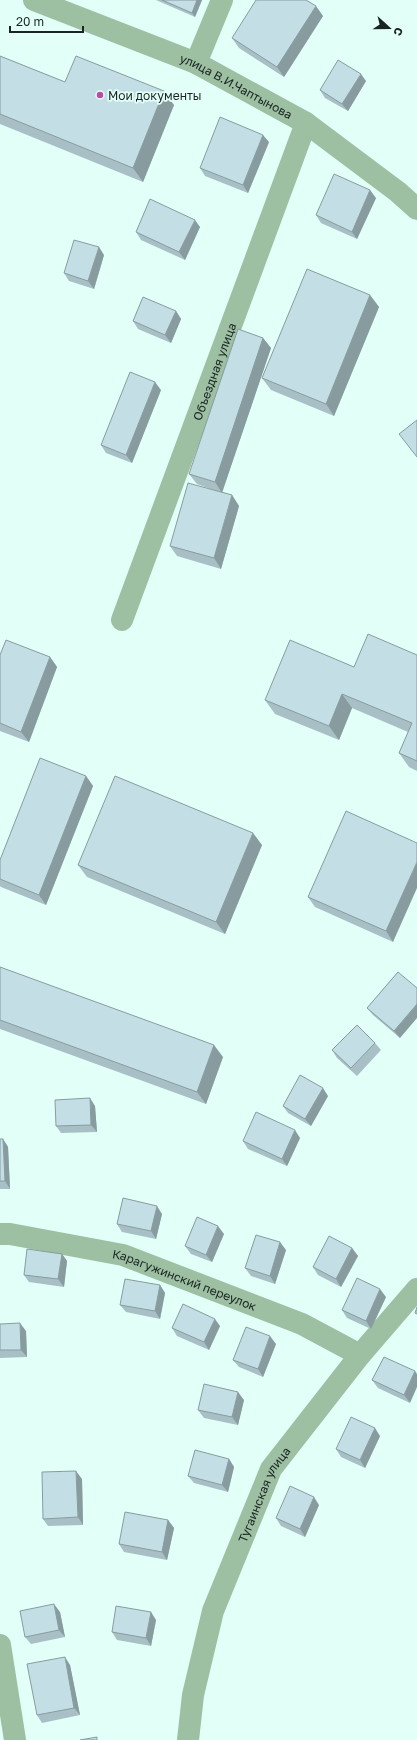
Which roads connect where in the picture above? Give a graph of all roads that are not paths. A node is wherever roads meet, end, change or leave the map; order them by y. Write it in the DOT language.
graph roads {
  1 [pos="34,0"];
  2 [pos="222,0"];
  3 [pos="196,63"];
  4 [pos="306,123"];
  5 [pos="417,210"];
  6 [pos="122,620"];
  7 [pos="0,1234"];
  8 [pos="417,1289"];
  9 [pos="360,1355"];
  10 [pos="0,1645"];
  11 [pos="15,1740"];
  12 [pos="188,1740"];
  1 -- 3 [label="street, улица В.И.Чаптынова"];
  2 -- 3 [label="street"];
  3 -- 4 [label="street, улица В.И.Чаптынова"];
  4 -- 5 [label="street, улица В.И.Чаптынова"];
  4 -- 6 [label="street, Объездная улица"];
  7 -- 9 [label="street, Карагужинский переулок"];
  8 -- 9 [label="street, Тугаинская улица"];
  9 -- 12 [label="street, Тугаинская улица"];
  10 -- 11 [label="street"];
}
